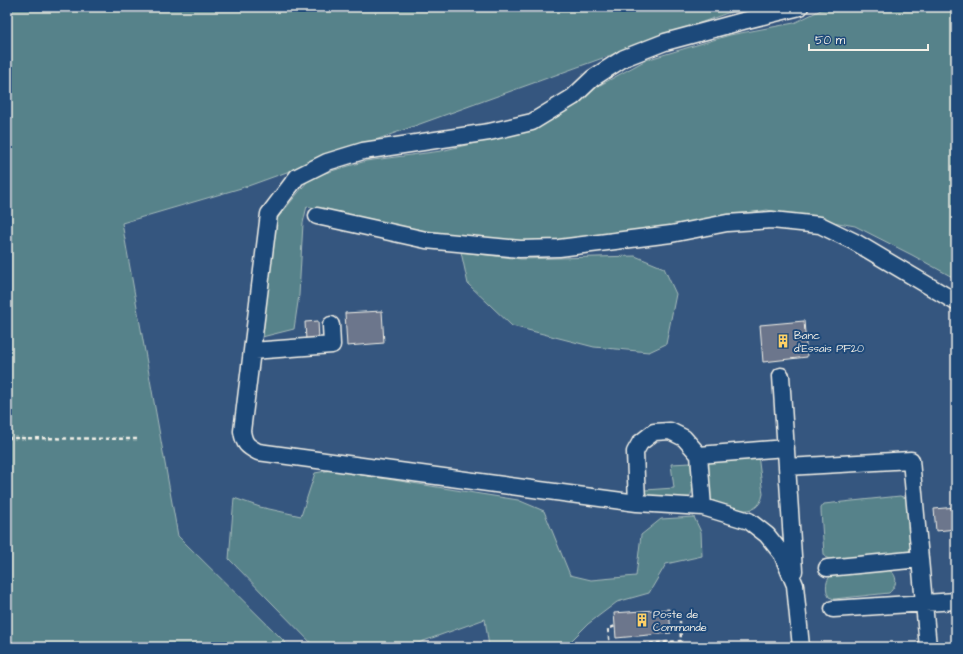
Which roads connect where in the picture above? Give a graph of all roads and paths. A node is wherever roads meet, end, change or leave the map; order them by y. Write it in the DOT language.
graph roads {
  1 [pos="800,7"];
  2 [pos="317,216"];
  3 [pos="956,302"];
  4 [pos="331,325"];
  5 [pos="252,351"];
  6 [pos="781,376"];
  7 [pos="7,438"];
  8 [pos="140,439"];
  9 [pos="786,448"];
  10 [pos="699,455"];
  11 [pos="787,467"];
  12 [pos="637,503"];
  13 [pos="703,507"];
  14 [pos="920,559"];
  15 [pos="827,568"];
  16 [pos="795,585"];
  17 [pos="956,601"];
  18 [pos="924,603"];
  19 [pos="833,609"];
  20 [pos="680,621"];
  21 [pos="615,626"];
  22 [pos="654,643"];
  23 [pos="610,647"];
  24 [pos="654,647"];
  25 [pos="801,647"];
  26 [pos="928,647"];
  1 -- 5 [label="lane"];
  2 -- 3 [label="lane"];
  4 -- 5 [label="lane"];
  5 -- 12 [label="lane"];
  6 -- 9 [label="lane"];
  7 -- 8 [label="path"];
  9 -- 10 [label="lane"];
  9 -- 11 [label="lane"];
  10 -- 12 [label="lane"];
  10 -- 13 [label="lane"];
  11 -- 14 [label="lane"];
  11 -- 16 [label="lane"];
  12 -- 13 [label="lane"];
  13 -- 16 [label="lane"];
  14 -- 15 [label="lane"];
  14 -- 18 [label="lane"];
  16 -- 25 [label="lane"];
  17 -- 18 [label="lane"];
  18 -- 19 [label="lane"];
  18 -- 26 [label="lane"];
  20 -- 22 [label="path"];
  21 -- 23 [label="path"];
  22 -- 23 [label="path"];
  22 -- 24 [label="path"];
}
